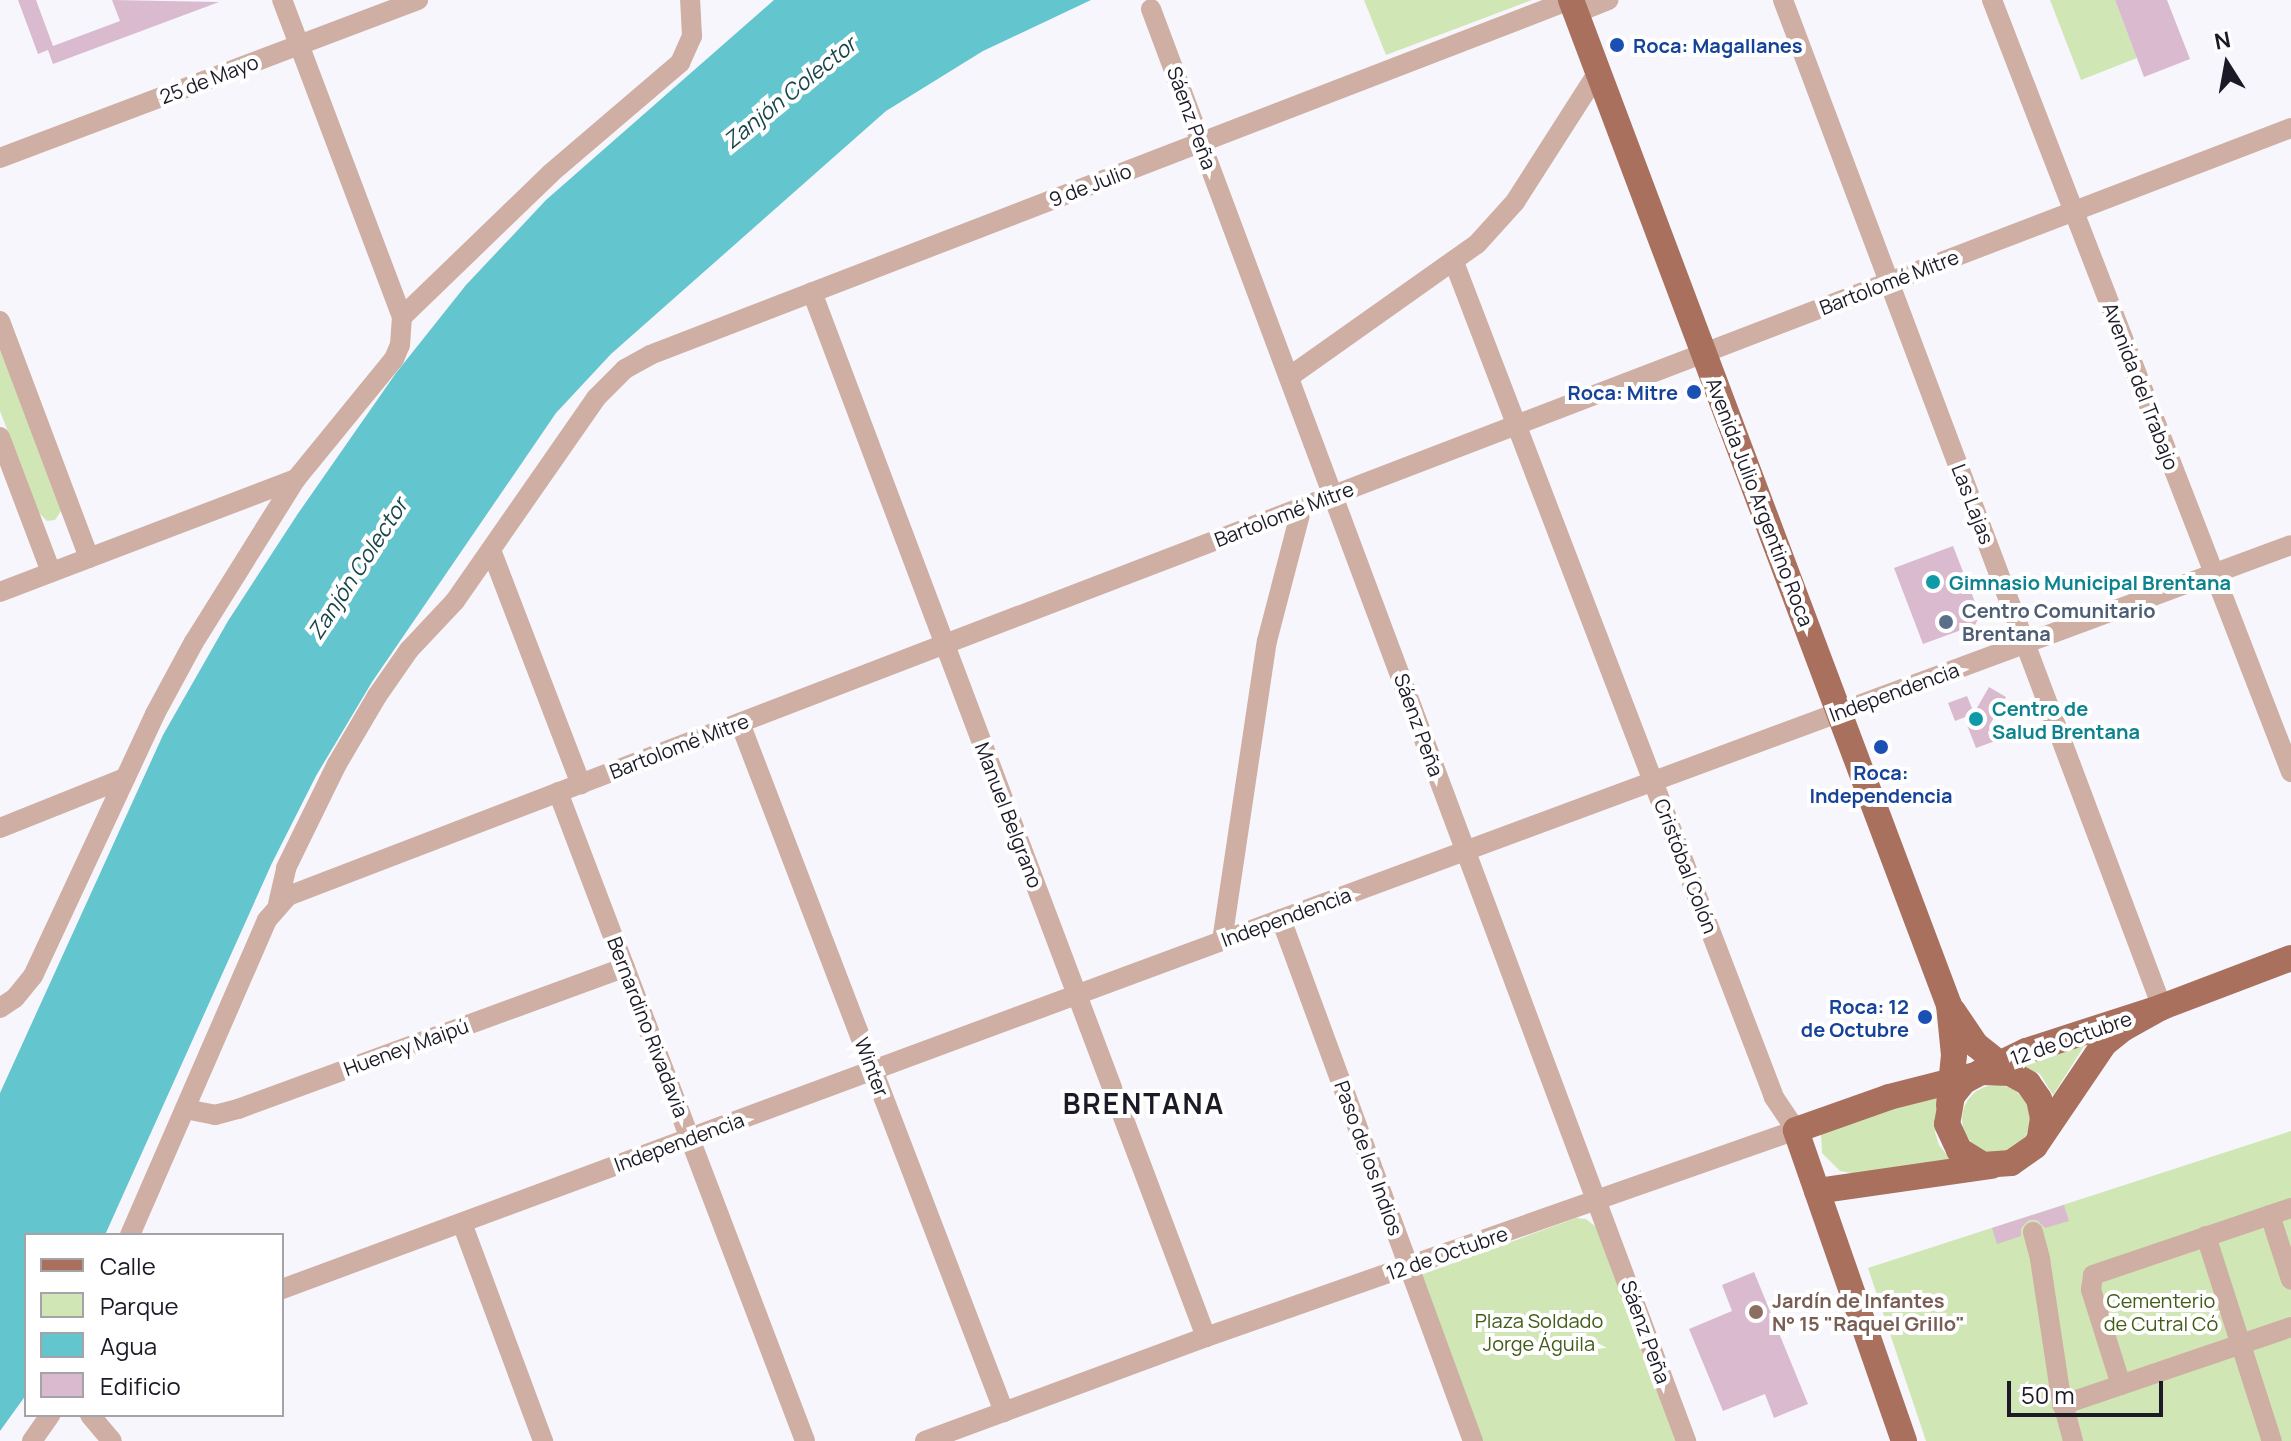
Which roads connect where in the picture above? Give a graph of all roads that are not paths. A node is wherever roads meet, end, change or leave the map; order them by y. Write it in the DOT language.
graph roads {
  1 [pos="282,0"];
  2 [pos="418,0"];
  3 [pos="690,0"];
  4 [pos="1609,0"];
  5 [pos="1783,0"];
  6 [pos="1992,0"];
  7 [pos="1572,4"];
  8 [pos="1151,9"];
  9 [pos="299,45"];
  10 [pos="1598,72"];
  11 [pos="2291,128"];
  12 [pos="1201,142"];
  13 [pos="0,158"];
  14 [pos="2074,211"];
  15 [pos="1454,262"];
  16 [pos="1889,282"];
  17 [pos="812,292"];
  18 [pos="402,317"];
  19 [pos="0,321"];
  20 [pos="1704,353"];
  21 [pos="1289,377"];
  22 [pos="1518,424"];
  23 [pos="0,437"];
  24 [pos="296,479"];
  25 [pos="1333,495"];
  26 [pos="1302,507"];
  27 [pos="2291,545"];
  28 [pos="491,550"];
  29 [pos="89,558"];
  30 [pos="51,572"];
  31 [pos="2214,573"];
  32 [pos="0,592"];
  33 [pos="2025,643"];
  34 [pos="944,644"];
  35 [pos="1839,713"];
  36 [pos="740,723"];
  37 [pos="2291,772"];
  38 [pos="125,778"];
  39 [pos="1654,781"];
  40 [pos="581,784"];
  41 [pos="558,792"];
  42 [pos="1,828"];
  43 [pos="1466,851"];
  44 [pos="278,904"];
  45 [pos="1281,919"];
  46 [pos="1222,941"];
  47 [pos="2291,958"];
  48 [pos="625,967"];
  49 [pos="1077,995"];
  50 [pos="1949,1005"];
  51 [pos="2162,1007"];
  52 [pos="0,1008"];
  53 [pos="873,1070"];
  54 [pos="1977,1079"];
  55 [pos="185,1109"];
  56 [pos="1796,1130"];
  57 [pos="2040,1137"];
  58 [pos="690,1138"];
  59 [pos="1993,1166"];
  60 [pos="1817,1191"];
  61 [pos="1597,1200"];
  62 [pos="2291,1208"];
  63 [pos="2270,1215"];
  64 [pos="462,1223"];
  65 [pos="2033,1232"];
  66 [pos="131,1233"];
  67 [pos="2206,1236"];
  68 [pos="1409,1266"];
  69 [pos="2291,1280"];
  70 [pos="284,1288"];
  71 [pos="2291,1327"];
  72 [pos="1206,1337"];
  73 [pos="2241,1344"];
  74 [pos="2121,1385"];
  75 [pos="2062,1405"];
  76 [pos="1004,1412"];
  77 [pos="49,1417"];
  78 [pos="92,1417"];
  79 [pos="32,1441"];
  80 [pos="112,1441"];
  81 [pos="543,1441"];
  82 [pos="805,1441"];
  83 [pos="925,1441"];
  84 [pos="1473,1441"];
  85 [pos="1686,1441"];
  86 [pos="1904,1441"];
  87 [pos="2073,1441"];
  88 [pos="2272,1441"];
  1 -- 9 [label="street"];
  2 -- 9 [label="street, 25 de Mayo"];
  3 -- 18 [label="street"];
  4 -- 7 [label="street, 9 de Julio"];
  5 -- 16 [label="street, Las Lajas"];
  6 -- 14 [label="street, Avenida del Trabajo"];
  7 -- 10 [label="main road, Avenida Julio Argentino Roca"];
  7 -- 12 [label="street, 9 de Julio"];
  8 -- 12 [label="street, Sáenz Peña"];
  9 -- 13 [label="street, 25 de Mayo"];
  9 -- 18 [label="street"];
  10 -- 15 [label="street"];
  10 -- 20 [label="main road, Avenida Julio Argentino Roca"];
  11 -- 14 [label="street, Bartolomé Mitre"];
  12 -- 17 [label="street, 9 de Julio"];
  12 -- 21 [label="street, Sáenz Peña"];
  14 -- 16 [label="street, Bartolomé Mitre"];
  14 -- 31 [label="street, Avenida del Trabajo"];
  15 -- 21 [label="street"];
  15 -- 22 [label="street, Cristóbal Colón"];
  16 -- 20 [label="street, Bartolomé Mitre"];
  16 -- 33 [label="street, Las Lajas"];
  17 -- 28 [label="street, 9 de Julio"];
  17 -- 34 [label="street, Manuel Belgrano"];
  18 -- 24 [label="street"];
  19 -- 29 [label="street"];
  20 -- 22 [label="street, Bartolomé Mitre"];
  20 -- 35 [label="main road, Avenida Julio Argentino Roca"];
  21 -- 25 [label="street, Sáenz Peña"];
  22 -- 25 [label="street, Bartolomé Mitre"];
  22 -- 39 [label="street, Cristóbal Colón"];
  23 -- 30 [label="street"];
  24 -- 29 [label="street"];
  24 -- 38 [label="street"];
  25 -- 26 [label="street, Bartolomé Mitre"];
  25 -- 43 [label="street, Sáenz Peña"];
  26 -- 34 [label="street, Bartolomé Mitre"];
  26 -- 46 [label="street"];
  27 -- 31 [label="street, Independencia"];
  28 -- 40 [label="street"];
  28 -- 44 [label="street, 9 de Julio"];
  29 -- 30 [label="street"];
  30 -- 32 [label="street"];
  31 -- 33 [label="street, Independencia"];
  31 -- 37 [label="street, Avenida del Trabajo"];
  33 -- 35 [label="street, Independencia"];
  33 -- 51 [label="street, Las Lajas"];
  34 -- 36 [label="street, Bartolomé Mitre"];
  34 -- 49 [label="street, Manuel Belgrano"];
  35 -- 39 [label="street, Independencia"];
  35 -- 50 [label="main road, Avenida Julio Argentino Roca"];
  36 -- 40 [label="street, Bartolomé Mitre"];
  36 -- 53 [label="street, Winter"];
  38 -- 42 [label="street"];
  38 -- 52 [label="street"];
  39 -- 43 [label="street, Independencia"];
  39 -- 56 [label="street, Cristóbal Colón"];
  40 -- 41 [label="street, Bartolomé Mitre"];
  41 -- 44 [label="street, Bartolomé Mitre"];
  41 -- 48 [label="street, Bernardino Rivadavia"];
  43 -- 45 [label="street, Independencia"];
  43 -- 61 [label="street, Sáenz Peña"];
  44 -- 55 [label="street, 9 de Julio"];
  45 -- 46 [label="street, Independencia"];
  45 -- 68 [label="street, Paso de los Indios"];
  46 -- 49 [label="street, Independencia"];
  47 -- 51 [label="main road, 12 de Octubre"];
  48 -- 55 [label="street, Hueney Maipú"];
  48 -- 58 [label="street, Bernardino Rivadavia"];
  49 -- 53 [label="street, Independencia"];
  49 -- 72 [label="street, Manuel Belgrano"];
  50 -- 54 [label="main road, Avenida Julio Argentino Roca"];
  50 -- 54 [label="main road, Avenida Julio Argentino Roca"];
  51 -- 54 [label="main road, 12 de Octubre"];
  51 -- 57 [label="main road, 12 de Octubre"];
  53 -- 58 [label="street, Independencia"];
  53 -- 76 [label="street, Winter"];
  54 -- 56 [label="main road, 12 de Octubre"];
  54 -- 57 [label="main road, 12 de Octubre"];
  54 -- 59 [label="main road"];
  55 -- 66 [label="street, 9 de Julio"];
  56 -- 60 [label="main road, Cristóbal Colón"];
  56 -- 61 [label="street, 12 de Octubre"];
  57 -- 59 [label="main road, 12 de Octubre"];
  58 -- 64 [label="street, Independencia"];
  58 -- 82 [label="street, Bernardino Rivadavia"];
  59 -- 60 [label="main road, 12 de Octubre"];
  60 -- 86 [label="main road, Cristóbal Colón"];
  61 -- 68 [label="street, 12 de Octubre"];
  61 -- 85 [label="street, Sáenz Peña"];
  62 -- 63 [label="street"];
  63 -- 67 [label="street"];
  63 -- 69 [label="street"];
  64 -- 70 [label="street, Independencia"];
  64 -- 81 [label="street"];
  65 -- 75 [label="street"];
  67 -- 73 [label="street"];
  67 -- 74 [label="street"];
  68 -- 72 [label="street, 12 de Octubre"];
  68 -- 84 [label="street, Paso de los Indios"];
  71 -- 73 [label="street"];
  72 -- 76 [label="street, 12 de Octubre"];
  73 -- 74 [label="street"];
  73 -- 88 [label="street"];
  74 -- 75 [label="street"];
  75 -- 87 [label="street"];
  76 -- 83 [label="street, 12 de Octubre"];
  77 -- 79 [label="street"];
  78 -- 80 [label="street"];
}
